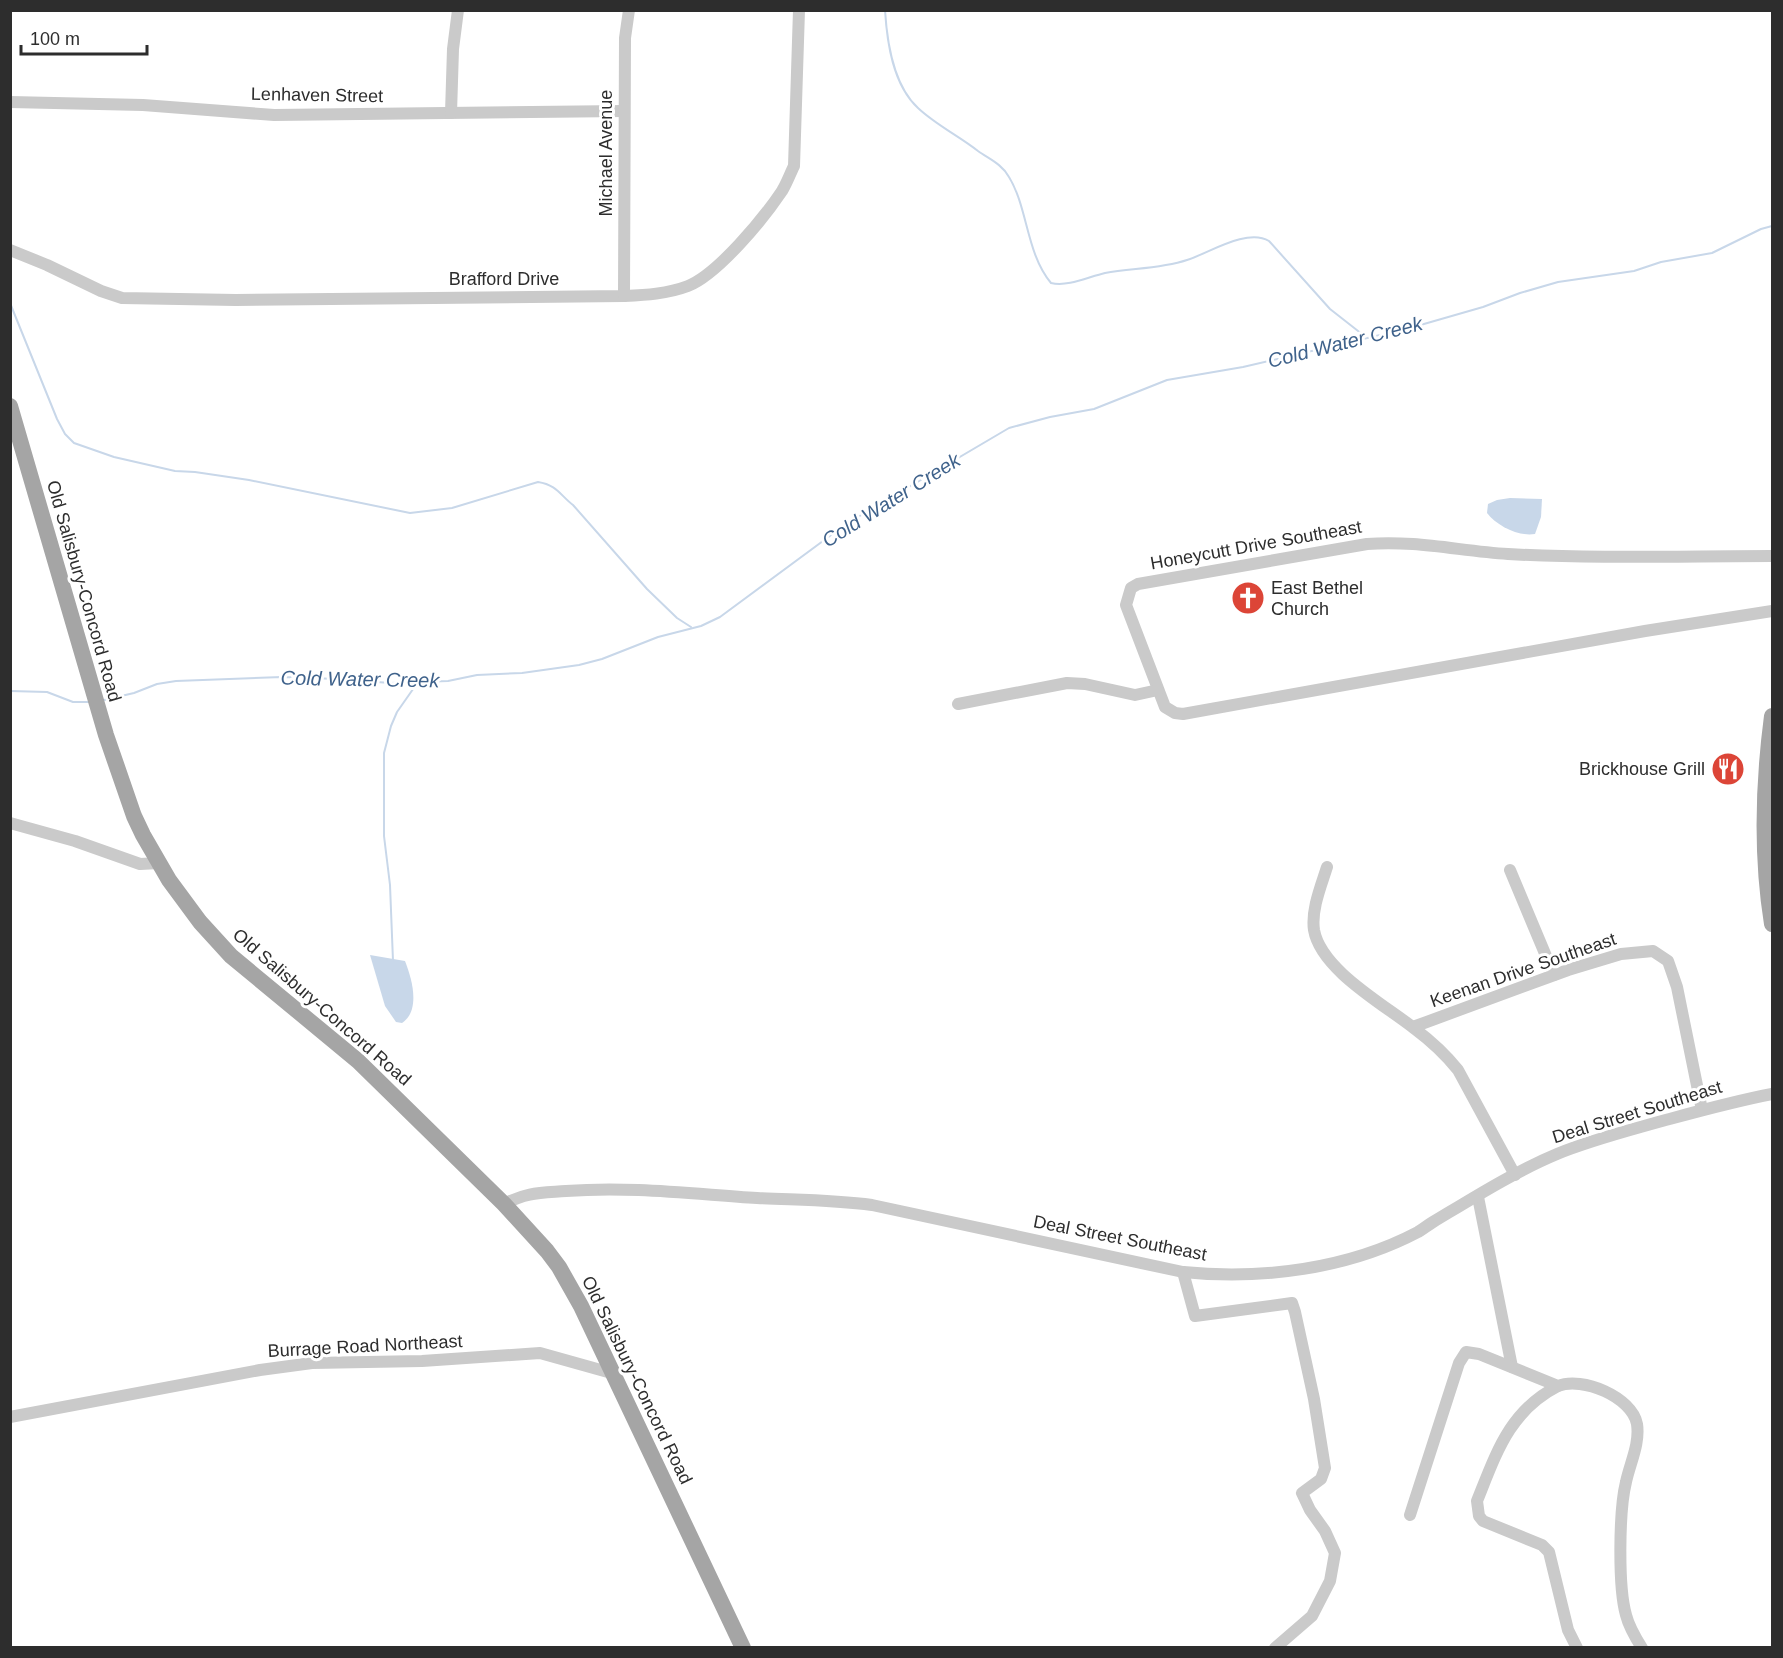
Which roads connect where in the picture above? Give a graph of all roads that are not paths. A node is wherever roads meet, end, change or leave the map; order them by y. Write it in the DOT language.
graph roads {
  1 [pos="458,10"];
  2 [pos="629,10"];
  3 [pos="799,10"];
  4 [pos="10,102"];
  5 [pos="624,111"];
  6 [pos="451,113"];
  7 [pos="10,250"];
  8 [pos="624,296"];
  9 [pos="10,406"];
  10 [pos="1773,556"];
  11 [pos="1773,611"];
  12 [pos="1158,690"];
  13 [pos="958,704"];
  14 [pos="1773,716"];
  15 [pos="10,823"];
  16 [pos="159,862"];
  17 [pos="1327,867"];
  18 [pos="1510,870"];
  19 [pos="1773,924"];
  20 [pos="1554,975"];
  21 [pos="1413,1027"];
  22 [pos="1773,1094"];
  23 [pos="1702,1110"];
  24 [pos="1515,1175"];
  25 [pos="1478,1197"];
  26 [pos="504,1204"];
  27 [pos="1183,1272"];
  28 [pos="1512,1367"];
  29 [pos="615,1374"];
  30 [pos="1558,1386"];
  31 [pos="10,1417"];
  32 [pos="1410,1515"];
  33 [pos="743,1647"];
  34 [pos="1275,1647"];
  35 [pos="1577,1647"];
  36 [pos="1642,1647"];
  1 -- 6 [label="street"];
  2 -- 5 [label="street, Michael Avenue"];
  3 -- 8 [label="street, Brafford Drive"];
  4 -- 6 [label="street, Lenhaven Street"];
  5 -- 6 [label="street, Lenhaven Street"];
  5 -- 8 [label="street, Michael Avenue"];
  7 -- 8 [label="street, Brafford Drive"];
  9 -- 16 [label="main road, Old Salisbury-Concord Road"];
  10 -- 12 [label="street, Honeycutt Drive Southeast"];
  11 -- 12 [label="street, Honeycutt Drive Southeast"];
  12 -- 13 [label="street"];
  14 -- 19 [label="main road"];
  15 -- 16 [label="street"];
  16 -- 26 [label="main road, Old Salisbury-Concord Road"];
  17 -- 21 [label="street"];
  18 -- 20 [label="street"];
  20 -- 21 [label="street, Keenan Drive Southeast"];
  20 -- 23 [label="street, Keenan Drive Southeast"];
  21 -- 24 [label="street"];
  22 -- 23 [label="street, Deal Street Southeast"];
  23 -- 24 [label="street, Deal Street Southeast"];
  24 -- 25 [label="street, Deal Street Southeast"];
  25 -- 27 [label="street, Deal Street Southeast"];
  25 -- 28 [label="street"];
  26 -- 27 [label="street, Deal Street Southeast"];
  26 -- 29 [label="main road, Old Salisbury-Concord Road"];
  27 -- 34 [label="street"];
  28 -- 30 [label="street"];
  28 -- 32 [label="street"];
  29 -- 31 [label="street, Burrage Road Northeast"];
  29 -- 33 [label="main road, Old Salisbury-Concord Road"];
  30 -- 35 [label="street"];
  30 -- 36 [label="street"];
}
